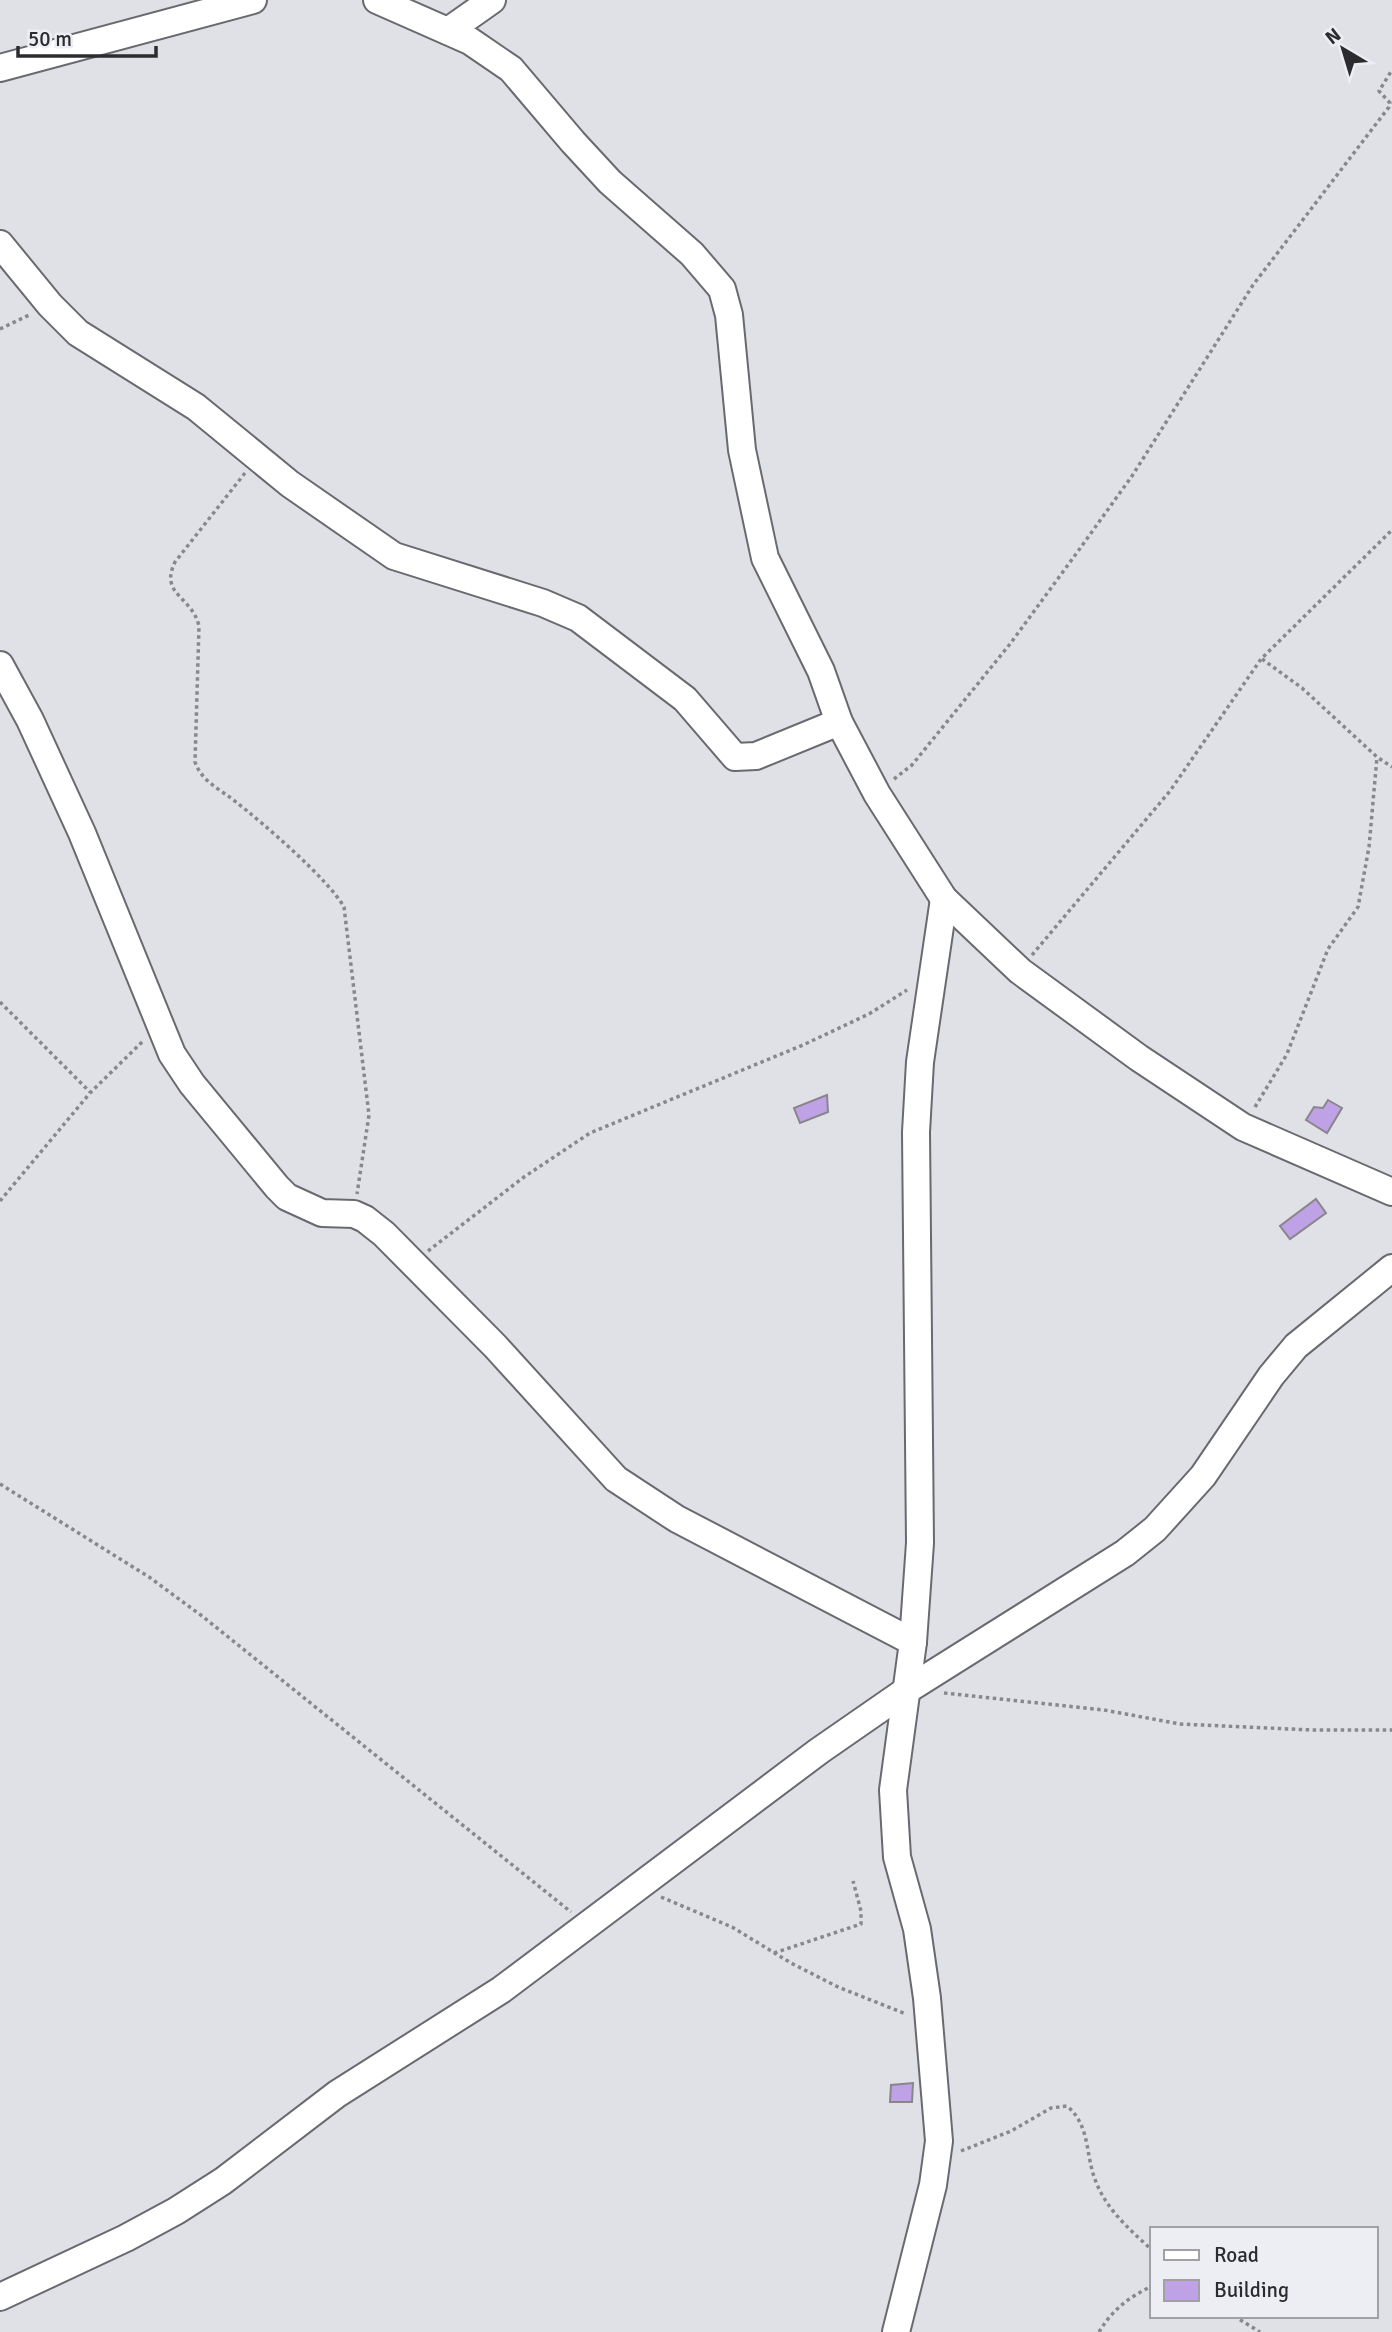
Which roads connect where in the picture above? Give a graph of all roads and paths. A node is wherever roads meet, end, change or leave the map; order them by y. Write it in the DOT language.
graph roads {
  1 [pos="253,0"];
  2 [pos="377,0"];
  3 [pos="492,0"];
  4 [pos="448,30"];
  5 [pos="0,68"];
  6 [pos="1392,70"];
  7 [pos="0,244"];
  8 [pos="50,305"];
  9 [pos="0,329"];
  10 [pos="257,456"];
  11 [pos="1392,530"];
  12 [pos="1261,659"];
  13 [pos="0,665"];
  14 [pos="839,722"];
  15 [pos="1377,757"];
  16 [pos="1392,767"];
  17 [pos="877,794"];
  18 [pos="944,899"];
  19 [pos="933,968"];
  20 [pos="1020,971"];
  21 [pos="0,1002"];
  22 [pos="160,1026"];
  23 [pos="90,1093"];
  24 [pos="1243,1127"];
  25 [pos="1392,1192"];
  26 [pos="0,1201"];
  27 [pos="354,1214"];
  28 [pos="413,1263"];
  29 [pos="1392,1268"];
  30 [pos="0,1484"];
  31 [pos="913,1642"];
  32 [pos="907,1690"];
  33 [pos="1392,1730"];
  34 [pos="853,1881"];
  35 [pos="637,1887"];
  36 [pos="587,1924"];
  37 [pos="774,1953"];
  38 [pos="929,2022"];
  39 [pos="936,2161"];
  40 [pos="1150,2248"];
  41 [pos="1150,2287"];
  42 [pos="0,2297"];
  43 [pos="1237,2318"];
  44 [pos="896,2332"];
  45 [pos="1100,2332"];
  46 [pos="1260,2332"];
  1 -- 5 [label="street"];
  2 -- 4 [label="street"];
  3 -- 4 [label="street"];
  4 -- 14 [label="street"];
  6 -- 17 [label="path"];
  7 -- 8 [label="street"];
  8 -- 9 [label="path"];
  8 -- 10 [label="street"];
  10 -- 14 [label="street"];
  10 -- 27 [label="path"];
  11 -- 12 [label="path"];
  12 -- 15 [label="path"];
  12 -- 20 [label="path"];
  13 -- 22 [label="street"];
  14 -- 17 [label="street"];
  15 -- 16 [label="path"];
  15 -- 24 [label="path"];
  17 -- 18 [label="street"];
  18 -- 19 [label="street"];
  18 -- 20 [label="street"];
  19 -- 28 [label="path"];
  19 -- 31 [label="street"];
  20 -- 24 [label="street"];
  21 -- 23 [label="path"];
  22 -- 23 [label="path"];
  22 -- 27 [label="street"];
  23 -- 26 [label="path"];
  24 -- 25 [label="street"];
  27 -- 28 [label="street"];
  28 -- 31 [label="street"];
  29 -- 32 [label="street"];
  30 -- 36 [label="path"];
  31 -- 32 [label="street"];
  32 -- 33 [label="path"];
  32 -- 35 [label="street"];
  32 -- 38 [label="street"];
  34 -- 37 [label="path"];
  35 -- 36 [label="street"];
  35 -- 37 [label="path"];
  36 -- 42 [label="street"];
  37 -- 38 [label="path"];
  38 -- 39 [label="street"];
  39 -- 40 [label="path"];
  39 -- 44 [label="street"];
  41 -- 45 [label="path"];
  43 -- 46 [label="path"];
}
